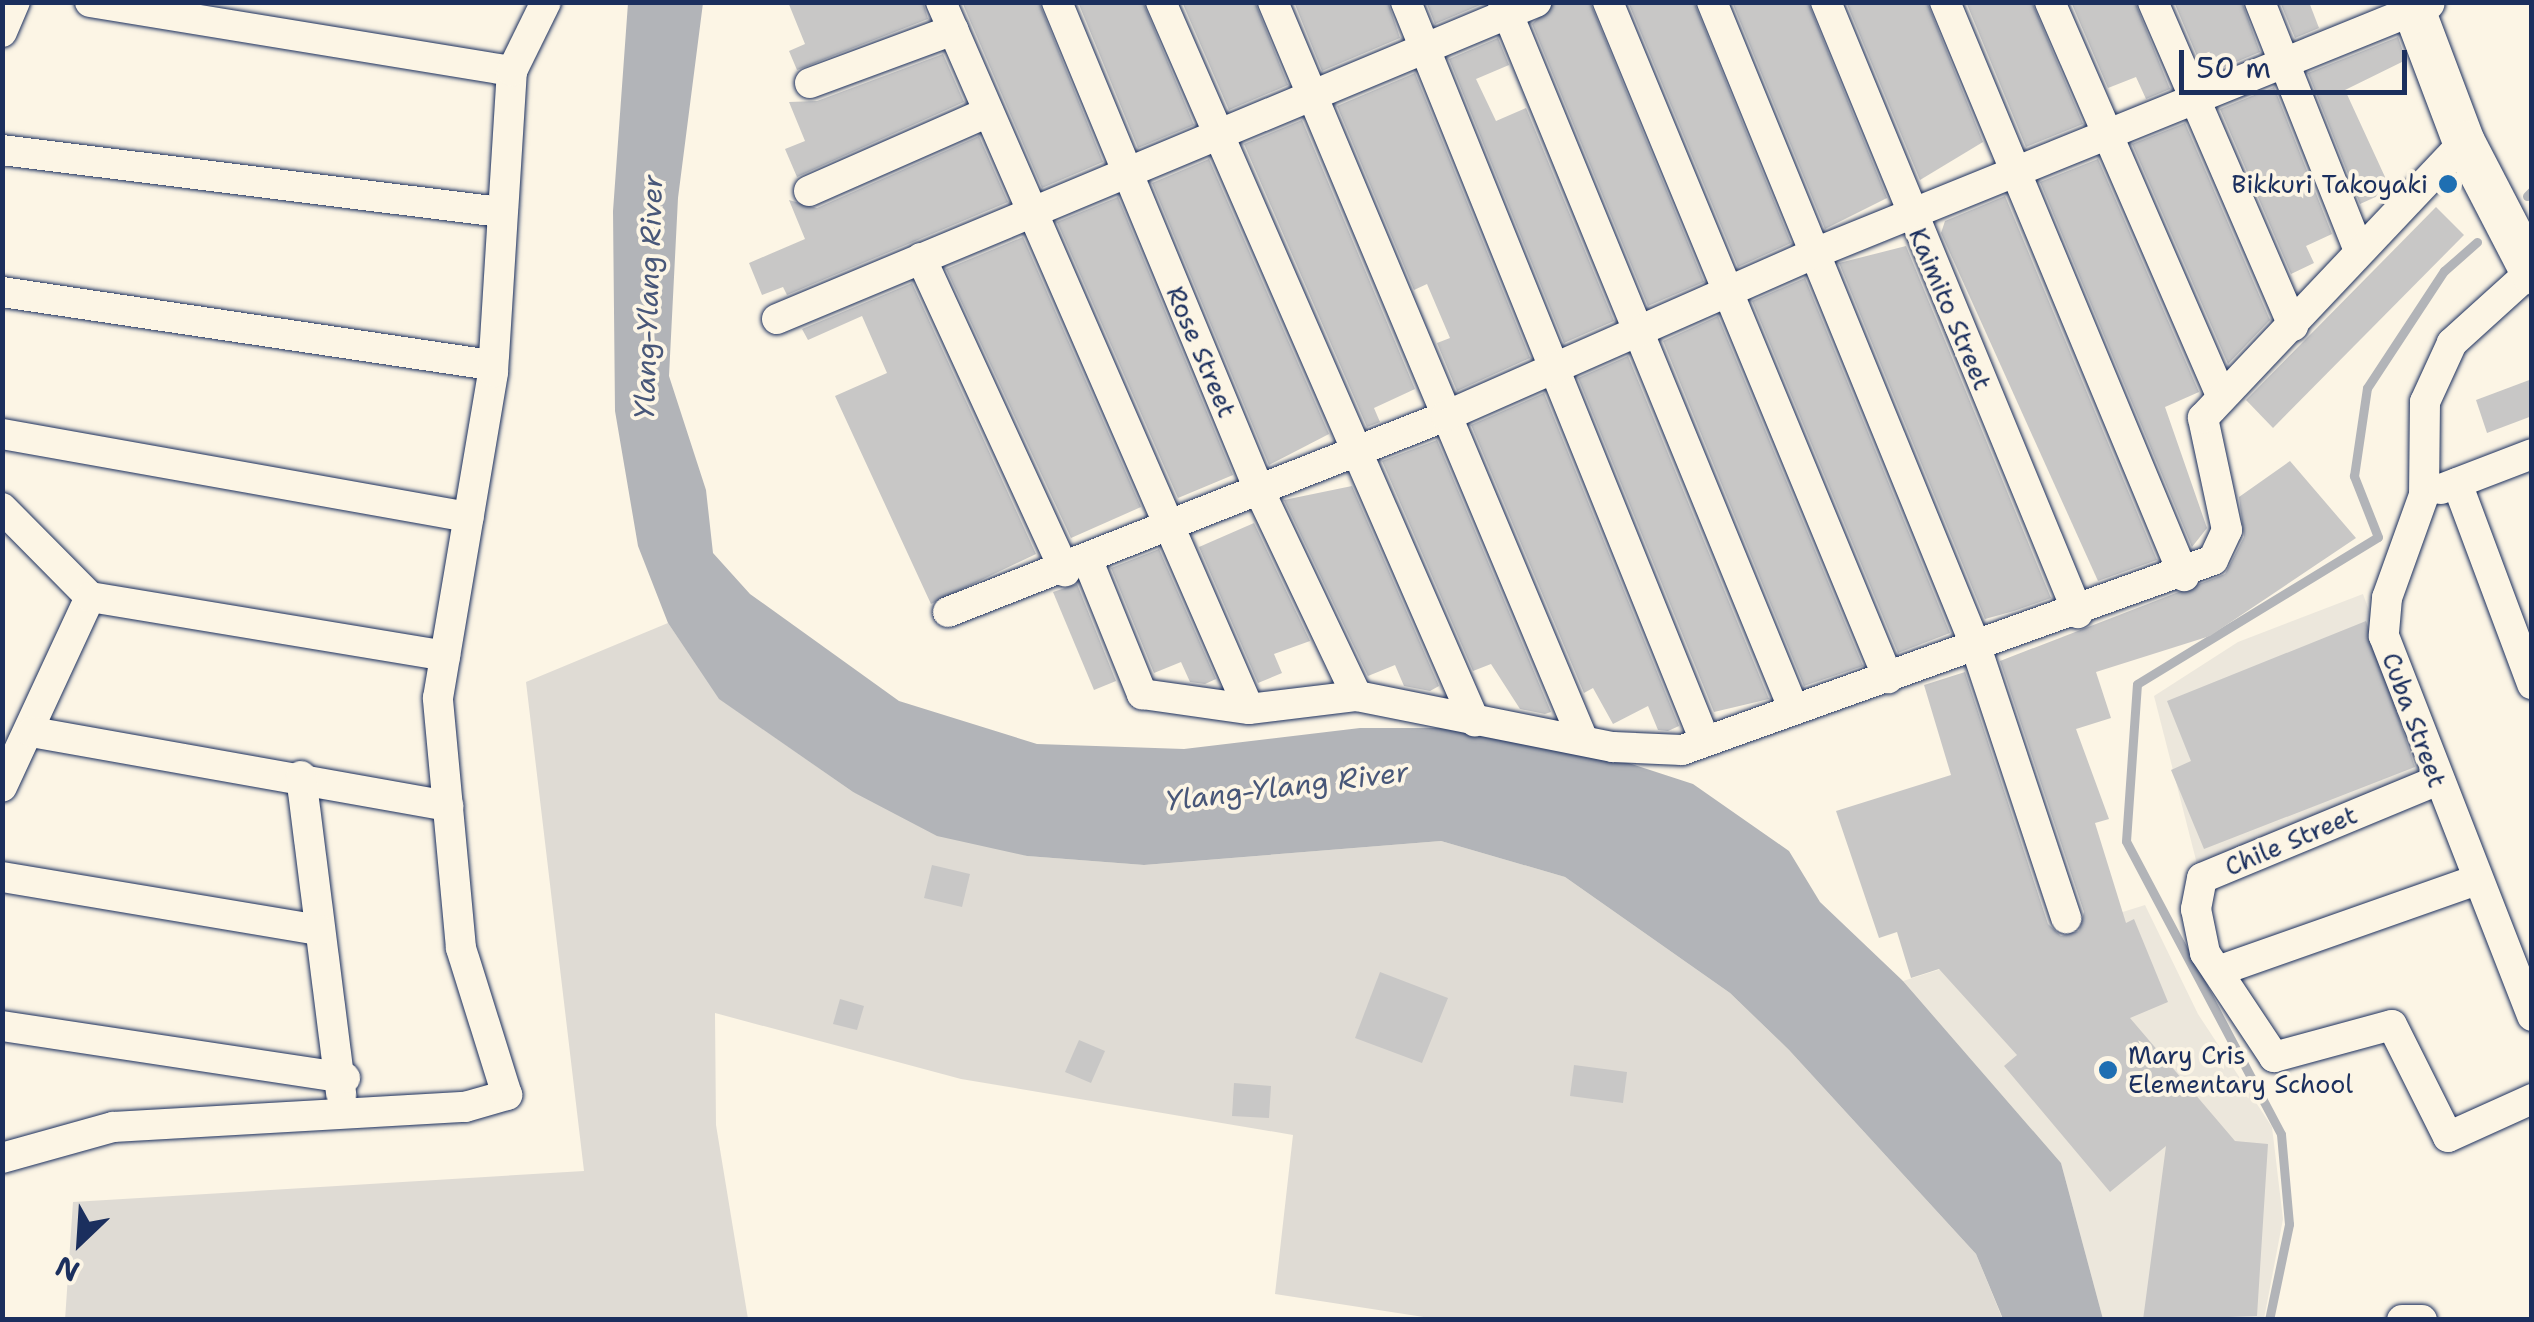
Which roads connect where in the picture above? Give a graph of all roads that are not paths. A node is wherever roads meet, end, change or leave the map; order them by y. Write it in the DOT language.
graph roads {
  1 [pos="15,2"];
  2 [pos="90,2"];
  3 [pos="546,2"];
  4 [pos="1057,2"];
  5 [pos="1160,2"];
  6 [pos="1273,2"];
  7 [pos="1406,2"];
  8 [pos="1608,2"];
  9 [pos="1712,2"];
  10 [pos="1826,2"];
  11 [pos="1945,2"];
  12 [pos="2050,2"];
  13 [pos="2153,2"];
  14 [pos="2260,2"];
  15 [pos="2419,5"];
  16 [pos="1515,6"];
  17 [pos="947,16"];
  18 [pos="2,32"];
  19 [pos="1424,48"];
  20 [pos="2285,62"];
  21 [pos="512,70"];
  22 [pos="810,83"];
  23 [pos="1310,96"];
  24 [pos="2195,100"];
  25 [pos="988,112"];
  26 [pos="1215,136"];
  27 [pos="2106,136"];
  28 [pos="2464,142"];
  29 [pos="2,150"];
  30 [pos="1125,170"];
  31 [pos="2016,172"];
  32 [pos="809,191"];
  33 [pos="497,212"];
  34 [pos="1032,213"];
  35 [pos="1910,216"];
  36 [pos="2358,251"];
  37 [pos="1814,253"];
  38 [pos="921,258"];
  39 [pos="2530,274"];
  40 [pos="1724,291"];
  41 [pos="2,292"];
  42 [pos="777,318"];
  43 [pos="2292,326"];
  44 [pos="1641,330"];
  45 [pos="493,365"];
  46 [pos="1548,368"];
  47 [pos="2222,397"];
  48 [pos="1446,416"];
  49 [pos="2,434"];
  50 [pos="1350,454"];
  51 [pos="2532,454"];
  52 [pos="2456,483"];
  53 [pos="1260,492"];
  54 [pos="2424,495"];
  55 [pos="2,508"];
  56 [pos="468,517"];
  57 [pos="1170,524"];
  58 [pos="1076,566"];
  59 [pos="2184,576"];
  60 [pos="90,597"];
  61 [pos="948,612"];
  62 [pos="2078,614"];
  63 [pos="1976,647"];
  64 [pos="445,656"];
  65 [pos="1888,678"];
  66 [pos="2532,684"];
  67 [pos="1356,696"];
  68 [pos="1249,709"];
  69 [pos="1794,710"];
  70 [pos="1475,722"];
  71 [pos="32,732"];
  72 [pos="1583,740"];
  73 [pos="1706,741"];
  74 [pos="302,776"];
  75 [pos="2436,781"];
  76 [pos="2,787"];
  77 [pos="448,806"];
  78 [pos="2,877"];
  79 [pos="2476,880"];
  80 [pos="2066,918"];
  81 [pos="320,930"];
  82 [pos="2218,971"];
  83 [pos="2532,1016"];
  84 [pos="2,1026"];
  85 [pos="344,1078"];
  86 [pos="2532,1099"];
  87 [pos="337,1117"];
  88 [pos="2,1158"];
  89 [pos="2402,1320"];
  90 [pos="2422,1320"];
  1 -- 18 [label="street"];
  2 -- 21 [label="street"];
  3 -- 21 [label="street"];
  4 -- 30 [label="street, Rose Street"];
  5 -- 26 [label="street"];
  6 -- 23 [label="street"];
  7 -- 19 [label="street"];
  8 -- 40 [label="street"];
  9 -- 37 [label="street"];
  10 -- 35 [label="street, Kaimito Street"];
  11 -- 31 [label="street"];
  12 -- 27 [label="street"];
  13 -- 24 [label="street"];
  14 -- 20 [label="street"];
  15 -- 20 [label="street"];
  15 -- 28 [label="street"];
  16 -- 19 [label="street"];
  16 -- 44 [label="street"];
  17 -- 22 [label="street"];
  17 -- 25 [label="street"];
  19 -- 23 [label="street"];
  19 -- 46 [label="street"];
  20 -- 24 [label="street"];
  20 -- 36 [label="street"];
  21 -- 33 [label="street"];
  23 -- 26 [label="street"];
  23 -- 48 [label="street"];
  24 -- 27 [label="street"];
  24 -- 43 [label="street"];
  25 -- 32 [label="street"];
  25 -- 34 [label="street"];
  26 -- 30 [label="street"];
  26 -- 50 [label="street"];
  27 -- 31 [label="street"];
  27 -- 47 [label="street"];
  28 -- 36 [label="street"];
  28 -- 39 [label="street"];
  29 -- 33 [label="street"];
  30 -- 34 [label="street"];
  30 -- 53 [label="street, Rose Street"];
  31 -- 35 [label="street"];
  31 -- 59 [label="street"];
  33 -- 45 [label="street"];
  34 -- 38 [label="street"];
  34 -- 57 [label="street"];
  35 -- 37 [label="street"];
  35 -- 62 [label="street, Kaimito Street"];
  36 -- 43 [label="street"];
  37 -- 40 [label="street"];
  37 -- 63 [label="street"];
  38 -- 42 [label="street"];
  38 -- 58 [label="street"];
  39 -- 54 [label="street, Cuba Street"];
  40 -- 44 [label="street"];
  40 -- 65 [label="street"];
  41 -- 45 [label="street"];
  43 -- 47 [label="street"];
  44 -- 46 [label="street"];
  44 -- 69 [label="street"];
  45 -- 56 [label="street"];
  46 -- 48 [label="street"];
  46 -- 73 [label="street"];
  47 -- 59 [label="street"];
  48 -- 50 [label="street"];
  48 -- 72 [label="street"];
  49 -- 56 [label="street"];
  50 -- 53 [label="street"];
  50 -- 70 [label="street"];
  51 -- 52 [label="street"];
  52 -- 54 [label="street"];
  52 -- 66 [label="street"];
  53 -- 57 [label="street"];
  53 -- 67 [label="street, Rose Street"];
  54 -- 75 [label="street, Cuba Street"];
  55 -- 60 [label="street"];
  56 -- 64 [label="street"];
  57 -- 58 [label="street"];
  57 -- 68 [label="street"];
  58 -- 61 [label="street"];
  58 -- 68 [label="street"];
  59 -- 62 [label="street"];
  60 -- 64 [label="street"];
  60 -- 71 [label="street"];
  62 -- 63 [label="street"];
  63 -- 65 [label="street"];
  63 -- 80 [label="street"];
  64 -- 77 [label="street"];
  65 -- 69 [label="street"];
  67 -- 68 [label="street"];
  67 -- 70 [label="street"];
  69 -- 73 [label="street"];
  70 -- 72 [label="street"];
  71 -- 74 [label="street"];
  71 -- 76 [label="street"];
  72 -- 73 [label="street"];
  74 -- 77 [label="street"];
  74 -- 81 [label="street"];
  75 -- 79 [label="street, Cuba Street"];
  75 -- 82 [label="street, Chile Street"];
  77 -- 87 [label="street"];
  78 -- 81 [label="street"];
  79 -- 82 [label="street"];
  79 -- 83 [label="street, Cuba Street"];
  81 -- 85 [label="street"];
  82 -- 86 [label="street, Chile Street"];
  84 -- 85 [label="street"];
  85 -- 87 [label="street"];
  87 -- 88 [label="street"];
  89 -- 90 [label="street"];
}
